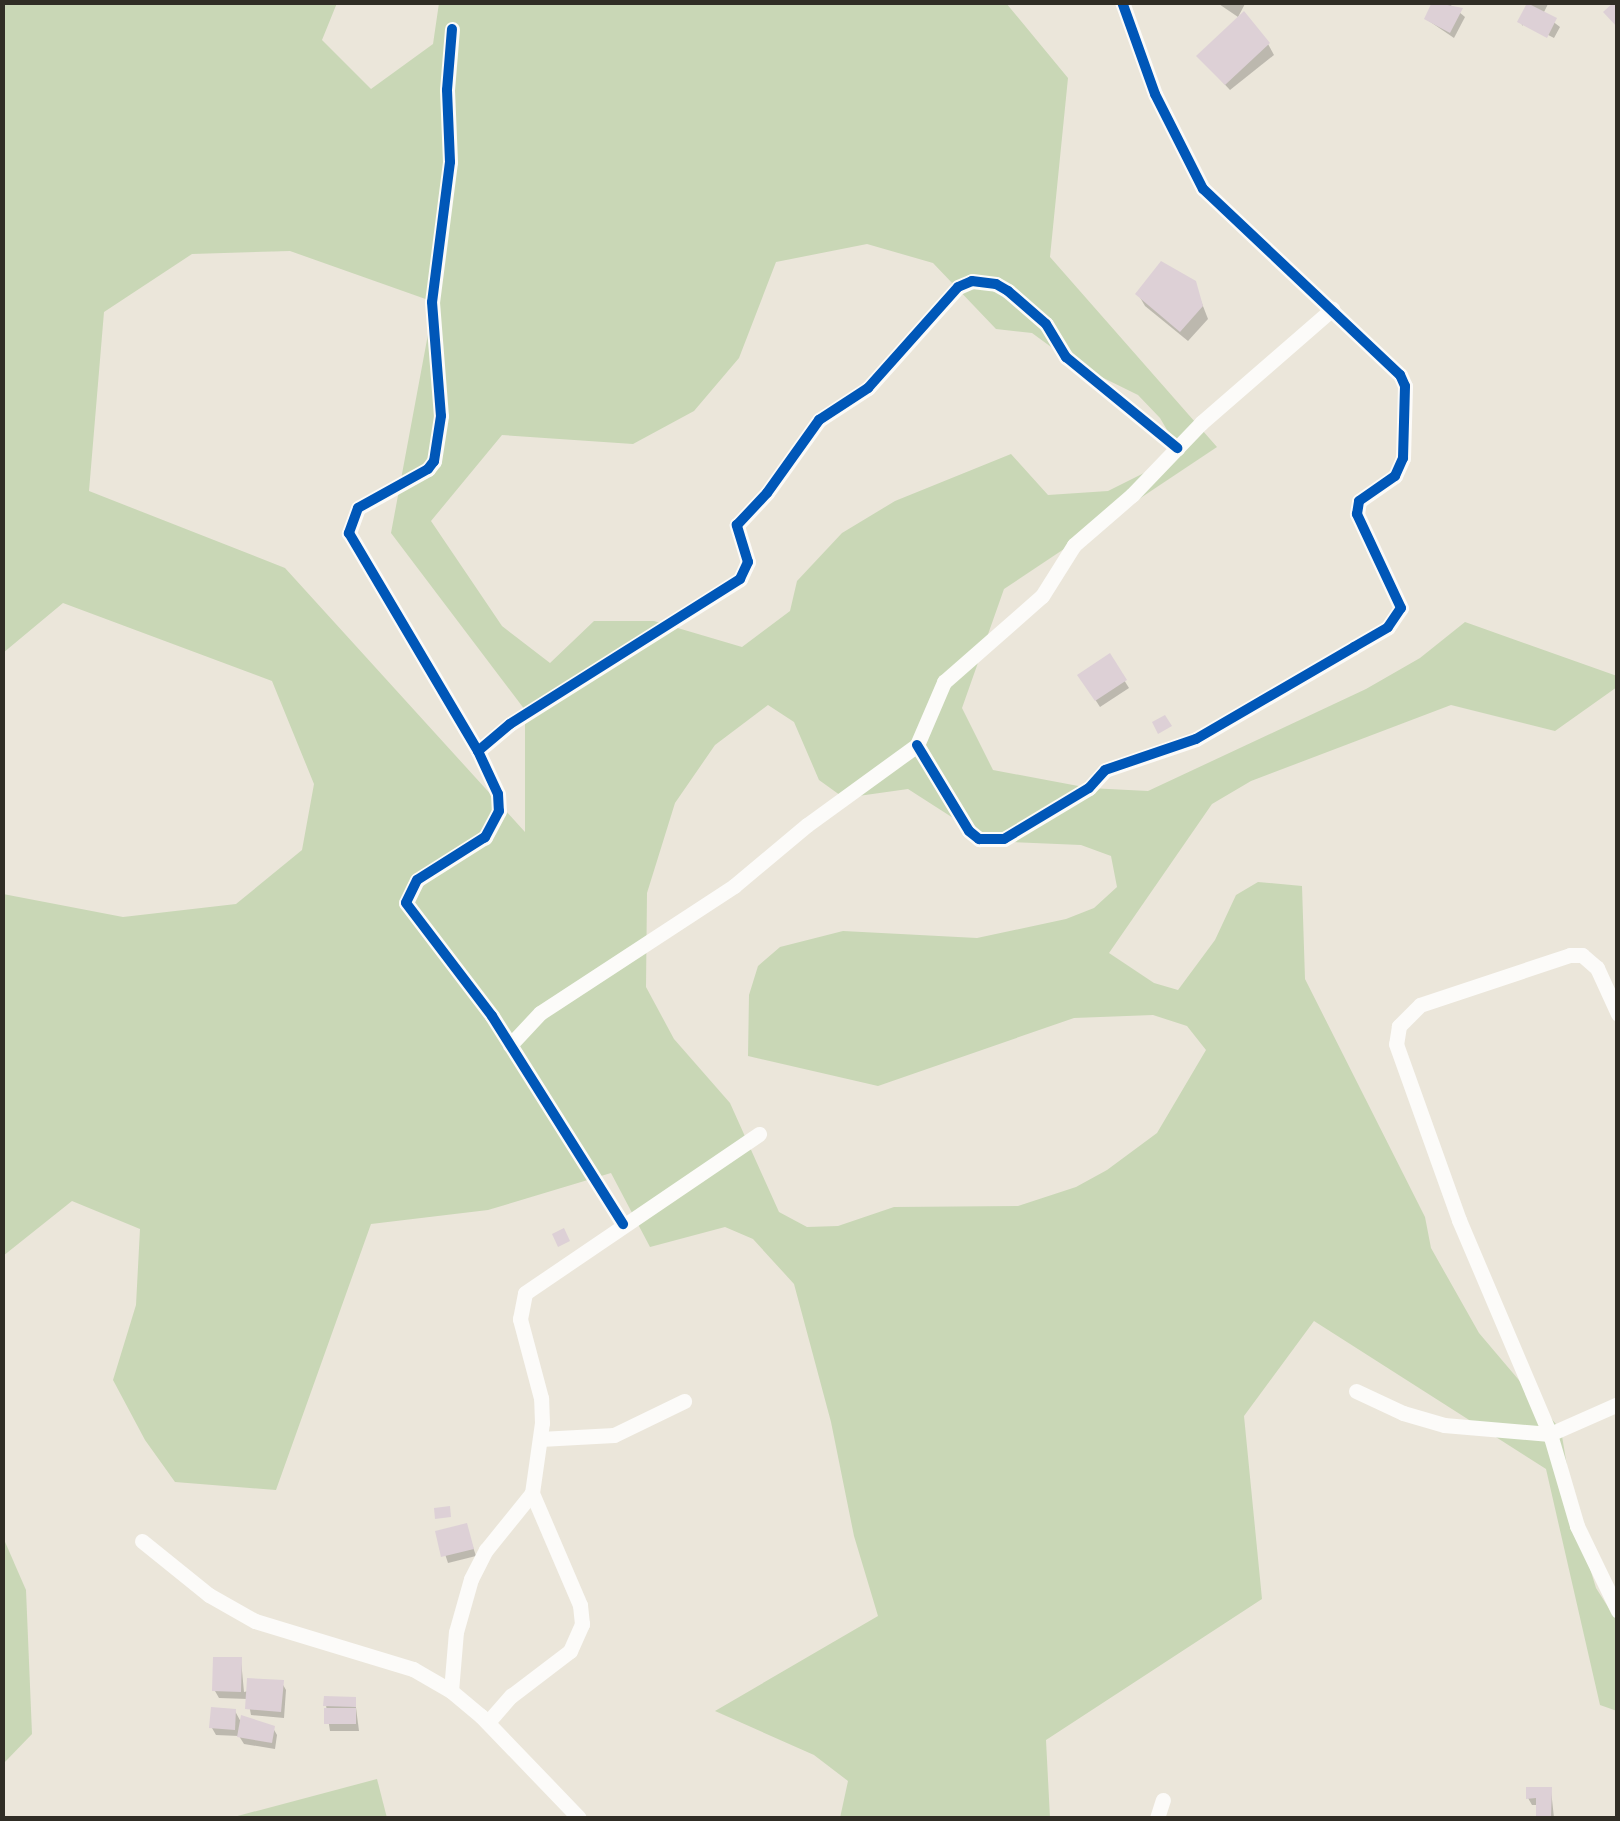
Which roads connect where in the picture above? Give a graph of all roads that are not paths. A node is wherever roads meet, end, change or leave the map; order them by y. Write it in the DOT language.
graph roads {
  1 [pos="1122,2"];
  2 [pos="452,30"];
  3 [pos="1332,309"];
  4 [pos="1177,448"];
  5 [pos="917,745"];
  6 [pos="478,751"];
  7 [pos="1618,1014"];
  8 [pos="510,1045"];
  9 [pos="758,1134"];
  10 [pos="623,1224"];
  11 [pos="1356,1391"];
  12 [pos="684,1401"];
  13 [pos="1618,1404"];
  14 [pos="1550,1434"];
  15 [pos="540,1438"];
  16 [pos="532,1493"];
  17 [pos="142,1541"];
  18 [pos="1618,1611"];
  19 [pos="451,1692"];
  20 [pos="488,1722"];
  21 [pos="1163,1800"];
  22 [pos="579,1818"];
  23 [pos="1157,1818"];
  1 -- 3 [label="street"];
  2 -- 6 [label="street"];
  3 -- 4 [label="street"];
  3 -- 5 [label="street"];
  4 -- 5 [label="street"];
  4 -- 6 [label="street"];
  5 -- 8 [label="street"];
  6 -- 8 [label="street"];
  7 -- 14 [label="street"];
  8 -- 10 [label="street"];
  9 -- 10 [label="street"];
  10 -- 15 [label="street"];
  11 -- 14 [label="street"];
  12 -- 15 [label="street"];
  13 -- 14 [label="street"];
  14 -- 18 [label="street"];
  15 -- 16 [label="street"];
  16 -- 19 [label="street"];
  16 -- 20 [label="street"];
  17 -- 19 [label="street"];
  19 -- 20 [label="street"];
  20 -- 22 [label="street"];
  21 -- 23 [label="street"];
}
